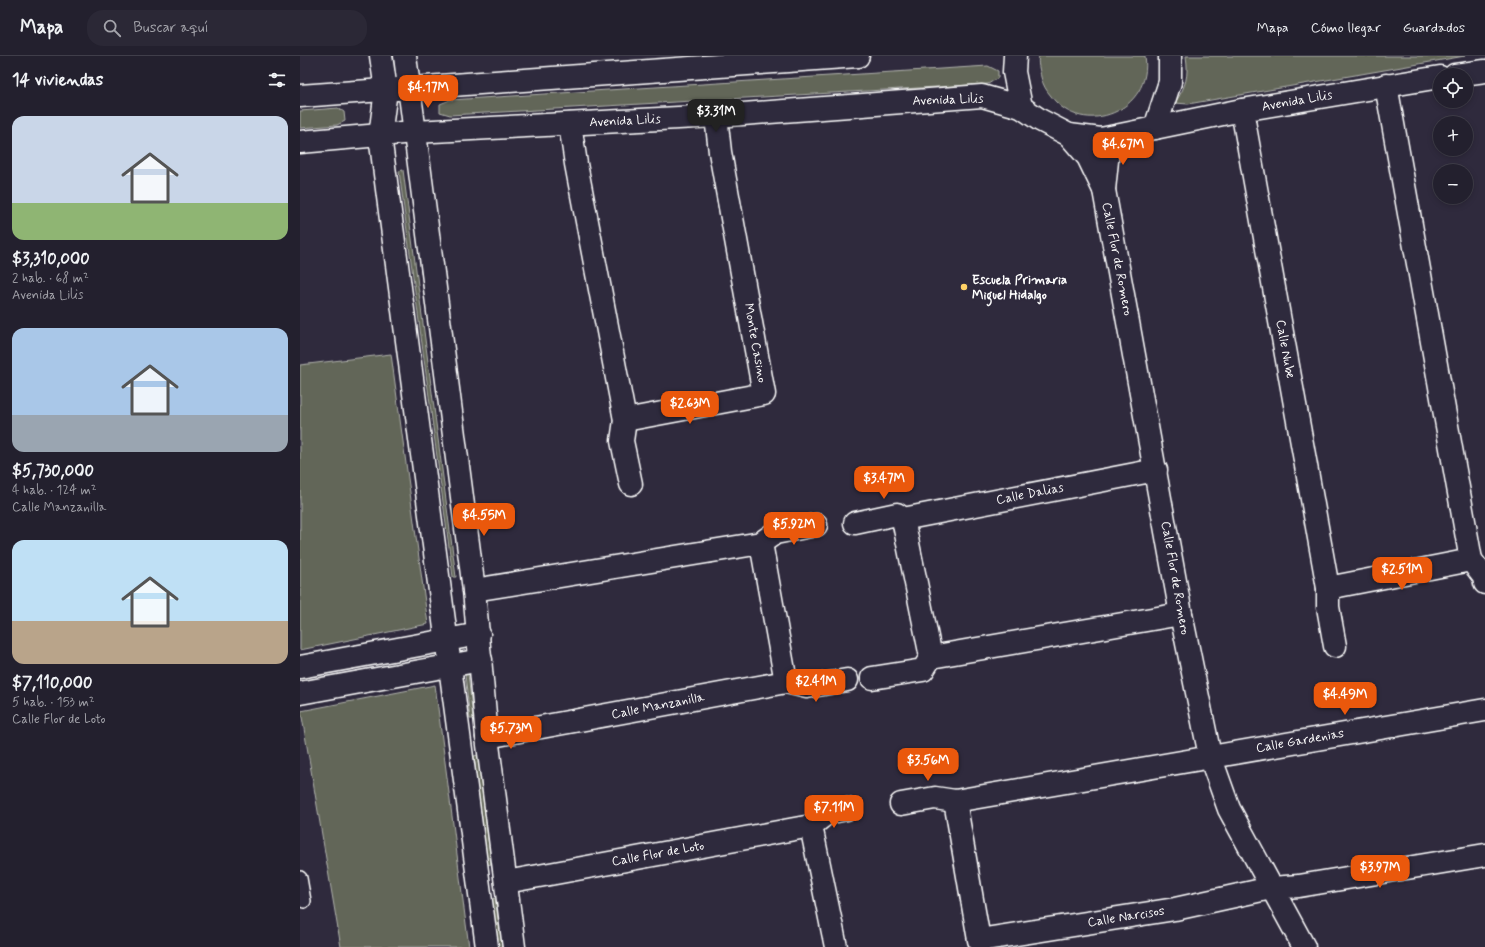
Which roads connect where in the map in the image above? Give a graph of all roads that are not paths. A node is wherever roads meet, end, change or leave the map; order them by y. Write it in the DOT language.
graph roads {
  1 [pos="381,56"];
  2 [pos="405,56"];
  3 [pos="858,56"];
  4 [pos="1015,56"];
  5 [pos="1170,56"];
  6 [pos="773,59"];
  7 [pos="1485,71"];
  8 [pos="1473,73"];
  9 [pos="1433,78"];
  10 [pos="1386,85"];
  11 [pos="409,89"];
  12 [pos="386,90"];
  13 [pos="300,96"];
  14 [pos="1021,107"];
  15 [pos="1242,110"];
  16 [pos="716,116"];
  17 [pos="570,124"];
  18 [pos="1154,128"];
  19 [pos="414,132"];
  20 [pos="1069,135"];
  21 [pos="1127,135"];
  22 [pos="380,136"];
  23 [pos="300,142"];
  24 [pos="1104,190"];
  25 [pos="625,420"];
  26 [pos="1156,470"];
  27 [pos="631,484"];
  28 [pos="903,519"];
  29 [pos="855,523"];
  30 [pos="816,525"];
  31 [pos="761,544"];
  32 [pos="1472,560"];
  33 [pos="1485,583"];
  34 [pos="1328,588"];
  35 [pos="474,590"];
  36 [pos="1181,614"];
  37 [pos="479,634"];
  38 [pos="447,639"];
  39 [pos="1335,646"];
  40 [pos="931,657"];
  41 [pos="481,660"];
  42 [pos="300,667"];
  43 [pos="450,667"];
  44 [pos="872,678"];
  45 [pos="847,680"];
  46 [pos="786,682"];
  47 [pos="300,693"];
  48 [pos="1485,710"];
  49 [pos="487,738"];
  50 [pos="460,740"];
  51 [pos="1210,756"];
  52 [pos="955,801"];
  53 [pos="902,804"];
  54 [pos="847,809"];
  55 [pos="811,826"];
  56 [pos="1485,855"];
  57 [pos="300,878"];
  58 [pos="506,882"];
  59 [pos="479,885"];
  60 [pos="1271,888"];
  61 [pos="304,901"];
  62 [pos="974,944"];
  63 [pos="487,947"];
  64 [pos="514,947"];
  65 [pos="836,947"];
  66 [pos="1304,947"];
  1 -- 12 [label="street"];
  2 -- 11 [label="street"];
  3 -- 6 [label="street"];
  4 -- 14 [label="street"];
  5 -- 18 [label="street"];
  6 -- 11 [label="street"];
  7 -- 8 [label="street"];
  9 -- 10 [label="street, Avenida Lilis"];
  10 -- 15 [label="street, Avenida Lilis"];
  10 -- 32 [label="street"];
  11 -- 12 [label="street"];
  11 -- 19 [label="street"];
  12 -- 13 [label="street"];
  12 -- 22 [label="street"];
  14 -- 16 [label="street, Avenida Lilis"];
  14 -- 20 [label="street, Avenida Lilis"];
  15 -- 18 [label="street, Avenida Lilis"];
  15 -- 34 [label="street, Calle Nube"];
  16 -- 17 [label="street, Avenida Lilis"];
  16 -- 25 [label="street, Monte Casino"];
  17 -- 19 [label="street, Avenida Lilis"];
  17 -- 25 [label="street"];
  18 -- 21 [label="street, Avenida Lilis"];
  19 -- 22 [label="street, Avenida Lilis"];
  19 -- 35 [label="street"];
  20 -- 21 [label="street, Avenida Lilis"];
  20 -- 24 [label="street, Calle Flor de Romero"];
  21 -- 24 [label="street, Calle Flor de Romero"];
  22 -- 23 [label="street, Avenida Lilis"];
  22 -- 38 [label="street"];
  24 -- 26 [label="street, Calle Flor de Romero"];
  25 -- 27 [label="street"];
  26 -- 28 [label="street, Calle Dalias"];
  26 -- 36 [label="street, Calle Flor de Romero"];
  28 -- 29 [label="street, Calle Dalias"];
  28 -- 40 [label="street"];
  30 -- 31 [label="street"];
  31 -- 35 [label="street"];
  31 -- 46 [label="street"];
  32 -- 33 [label="street"];
  32 -- 34 [label="street"];
  34 -- 39 [label="street, Calle Nube"];
  35 -- 37 [label="street"];
  36 -- 40 [label="street"];
  36 -- 51 [label="street, Calle Flor de Romero"];
  37 -- 38 [label="street"];
  37 -- 41 [label="street"];
  38 -- 42 [label="street"];
  38 -- 43 [label="street"];
  40 -- 44 [label="street"];
  41 -- 43 [label="street"];
  41 -- 49 [label="street"];
  43 -- 47 [label="street"];
  43 -- 50 [label="street"];
  45 -- 46 [label="street, Calle Manzanilla"];
  46 -- 49 [label="street, Calle Manzanilla"];
  48 -- 51 [label="street, Calle Gardenias"];
  49 -- 50 [label="street, Calle Manzanilla"];
  49 -- 58 [label="street"];
  50 -- 59 [label="street"];
  51 -- 52 [label="street"];
  51 -- 60 [label="street, Calle Flor de Romero"];
  52 -- 53 [label="street"];
  52 -- 62 [label="street, Calle Narcisos"];
  54 -- 55 [label="street, Calle Flor de Loto"];
  55 -- 58 [label="street, Calle Flor de Loto"];
  55 -- 65 [label="street"];
  56 -- 60 [label="street"];
  57 -- 61 [label="lane"];
  58 -- 59 [label="street, Calle Flor de Loto"];
  58 -- 64 [label="street"];
  59 -- 63 [label="street"];
  60 -- 62 [label="street, Calle Narcisos"];
  60 -- 66 [label="street, Calle Flor de Romero"];
}
